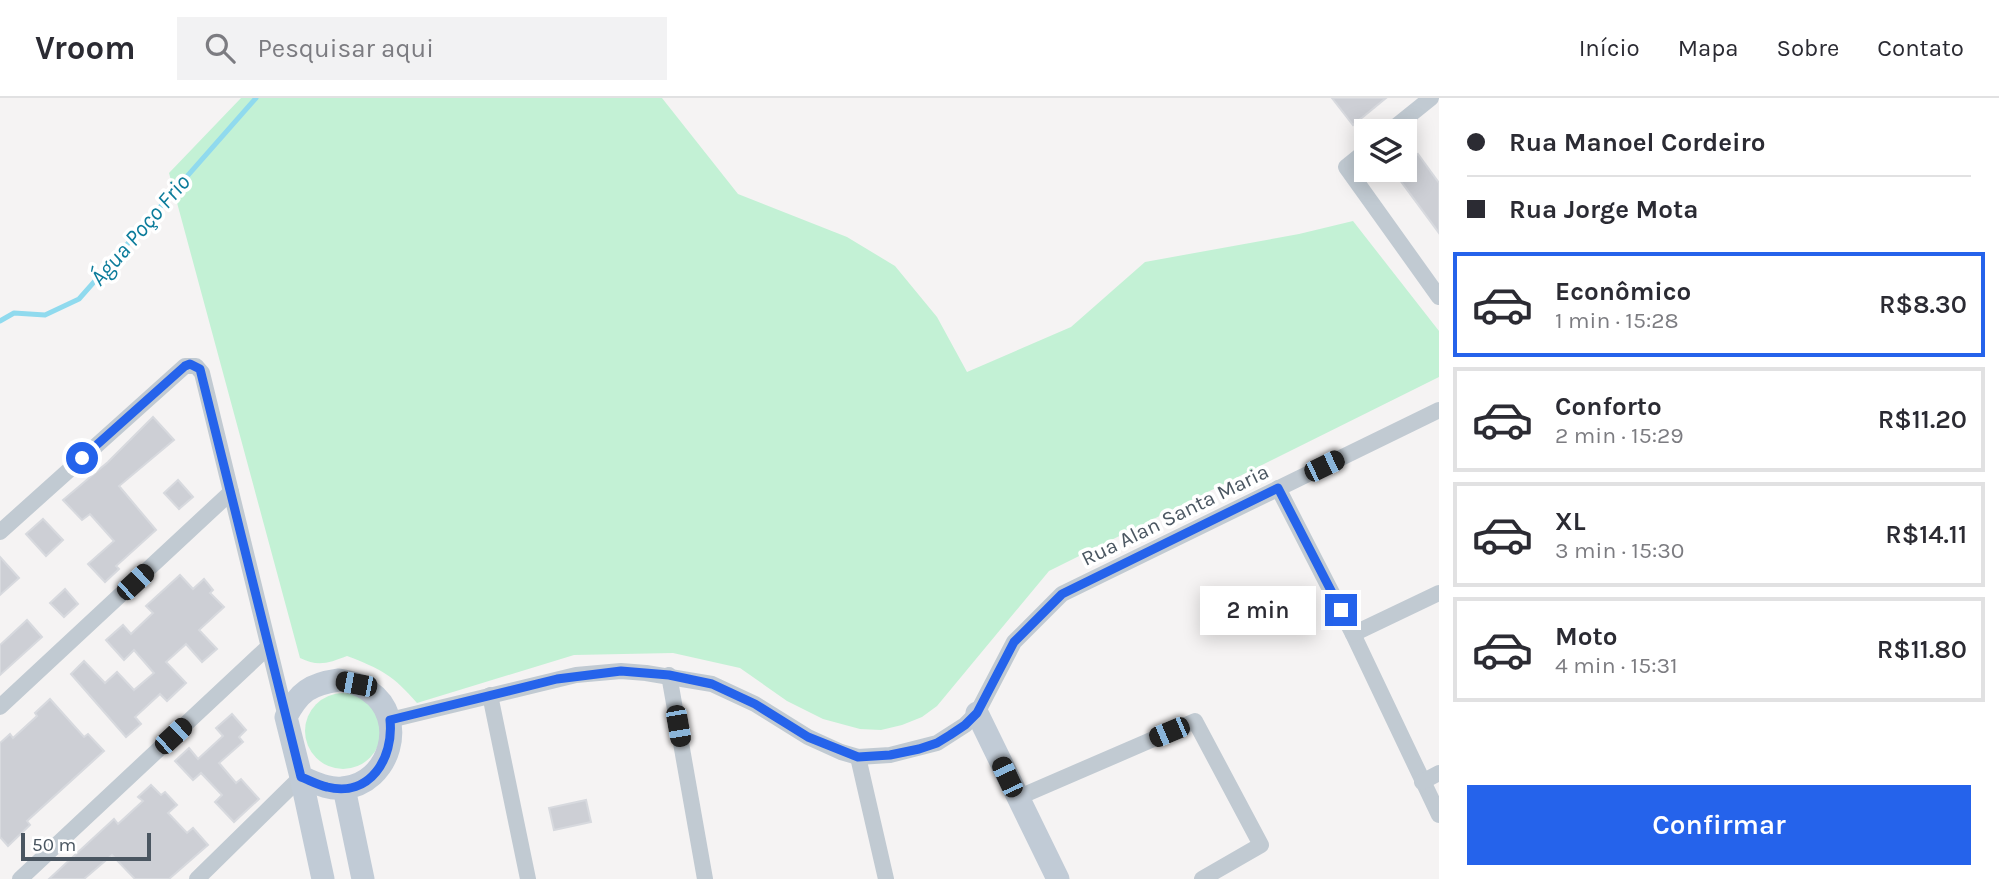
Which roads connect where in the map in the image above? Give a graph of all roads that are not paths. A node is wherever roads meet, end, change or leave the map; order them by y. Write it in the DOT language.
graph roads {
  1 [pos="1431,98"];
  2 [pos="1405,119"];
  3 [pos="1354,161"];
  4 [pos="1354,178"];
  5 [pos="1357,182"];
  6 [pos="1439,297"];
  7 [pos="1439,410"];
  8 [pos="1278,488"];
  9 [pos="231,492"];
  10 [pos="0,532"];
  11 [pos="1439,593"];
  12 [pos="1353,634"];
  13 [pos="268,647"];
  14 [pos="669,675"];
  15 [pos="490,695"];
  16 [pos="0,707"];
  17 [pos="977,713"];
  18 [pos="286,717"];
  19 [pos="390,720"];
  20 [pos="858,757"];
  21 [pos="1439,773"];
  22 [pos="301,777"];
  23 [pos="1422,782"];
  24 [pos="344,788"];
  25 [pos="1017,798"];
  26 [pos="1439,815"];
  27 [pos="20,879"];
  28 [pos="197,879"];
  29 [pos="323,879"];
  30 [pos="363,879"];
  31 [pos="528,879"];
  32 [pos="705,879"];
  33 [pos="886,879"];
  34 [pos="1058,879"];
  35 [pos="1202,879"];
  1 -- 2 [label="street"];
  3 -- 4 [label="street"];
  5 -- 6 [label="street"];
  7 -- 8 [label="street, Rua Alan Santa Maria"];
  8 -- 12 [label="street"];
  8 -- 17 [label="street, Rua Alan Santa Maria"];
  9 -- 10 [label="street"];
  9 -- 13 [label="street"];
  9 -- 16 [label="street"];
  11 -- 12 [label="street"];
  12 -- 23 [label="street"];
  13 -- 18 [label="street"];
  13 -- 27 [label="street"];
  14 -- 15 [label="street"];
  14 -- 20 [label="street"];
  14 -- 32 [label="street"];
  15 -- 19 [label="street"];
  15 -- 31 [label="street"];
  17 -- 20 [label="street"];
  17 -- 25 [label="street"];
  18 -- 19 [label="street"];
  18 -- 22 [label="street"];
  19 -- 24 [label="street"];
  20 -- 33 [label="street"];
  21 -- 23 [label="street"];
  22 -- 24 [label="street"];
  22 -- 28 [label="street"];
  22 -- 29 [label="street"];
  23 -- 26 [label="street"];
  24 -- 30 [label="street"];
  25 -- 34 [label="street"];
  25 -- 35 [label="street"];
}
